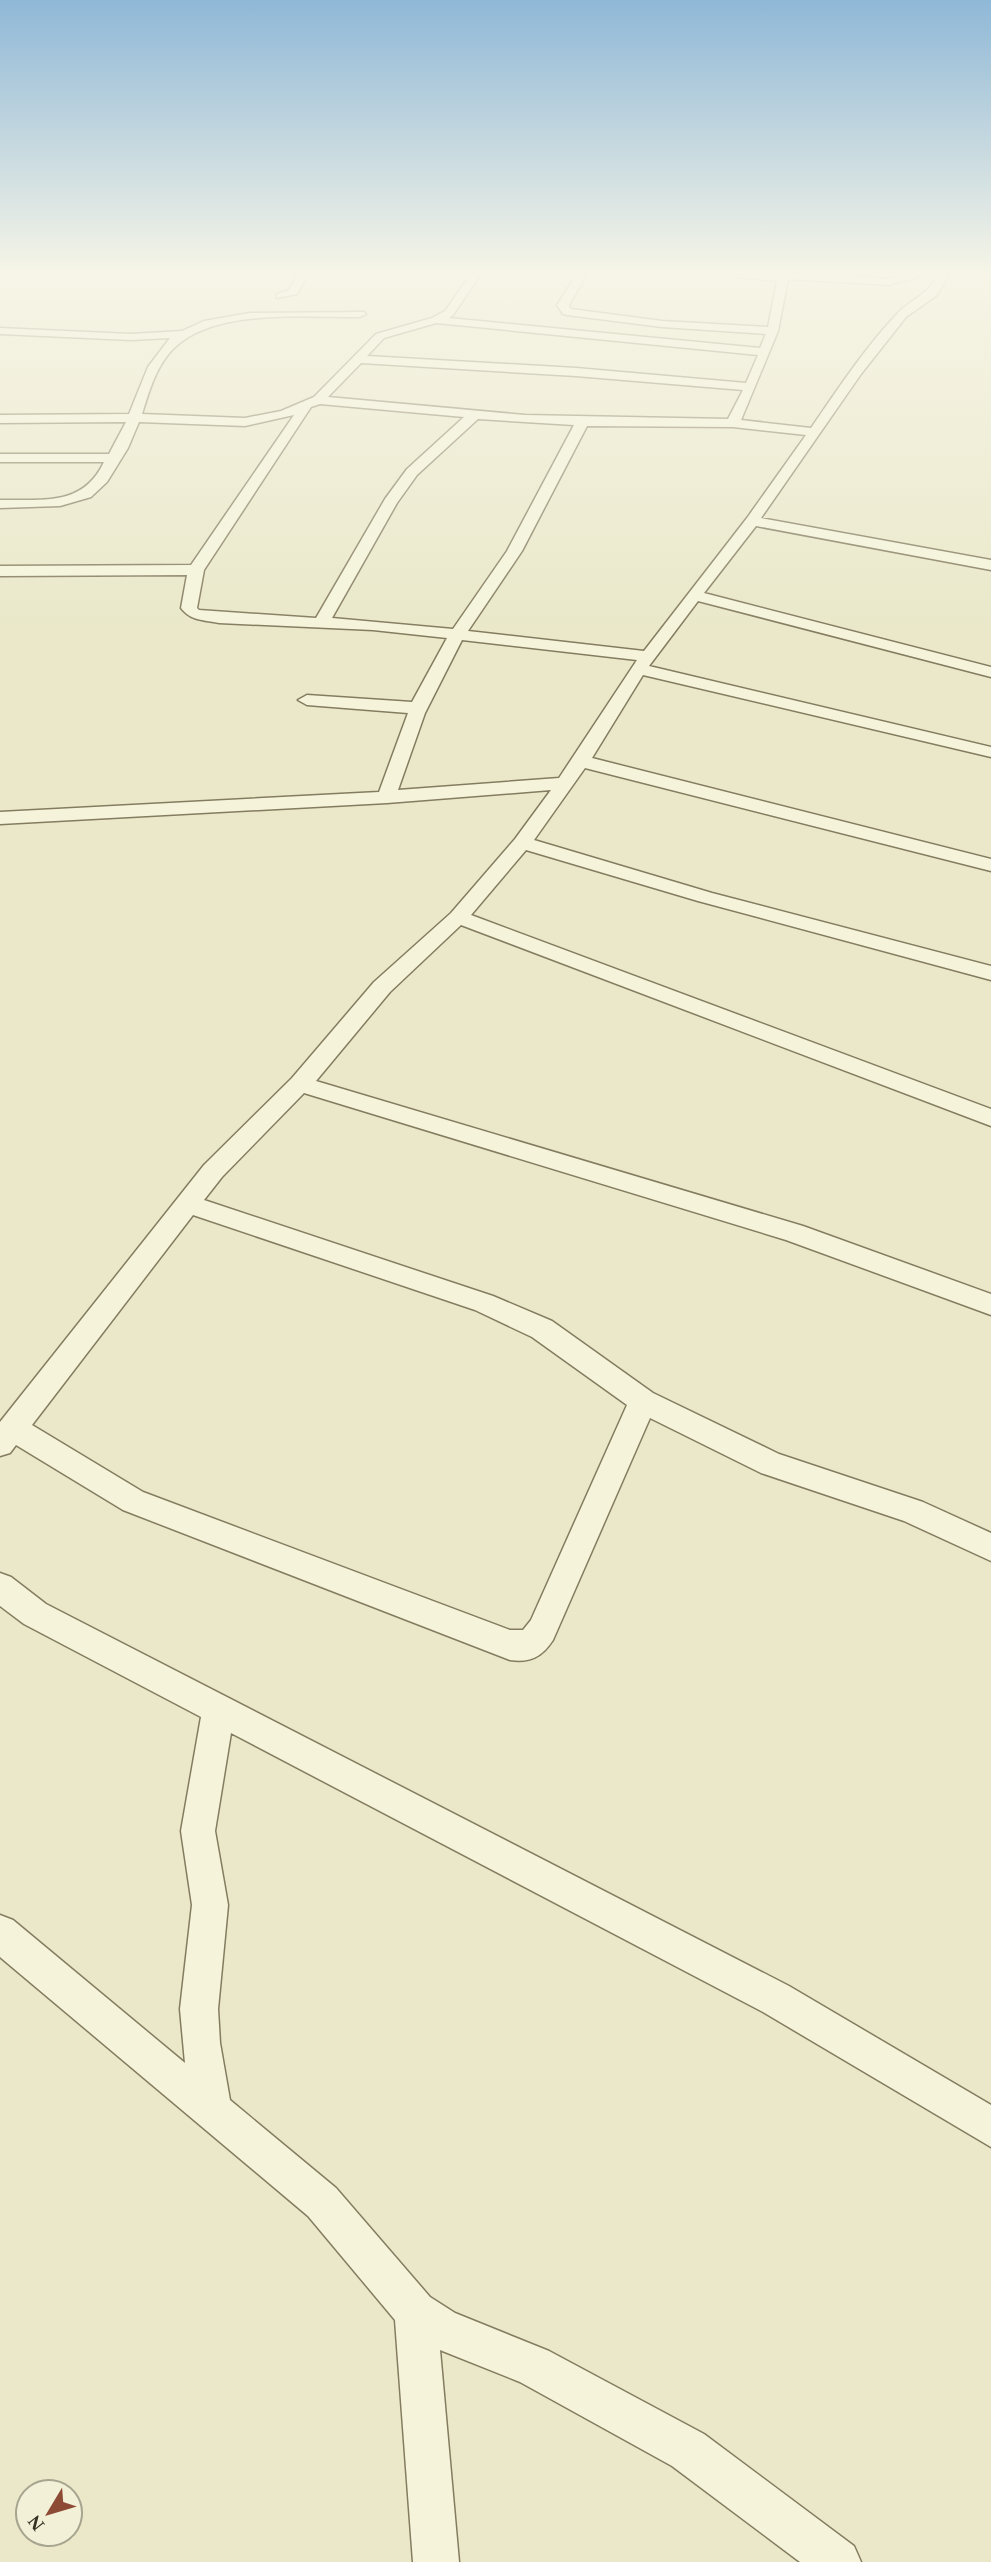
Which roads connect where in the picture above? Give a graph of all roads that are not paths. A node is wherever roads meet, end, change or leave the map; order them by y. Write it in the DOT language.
graph roads {
  1 [pos="141,394"];
  2 [pos="321,394"];
  3 [pos="748,394"];
  4 [pos="840,394"];
  5 [pos="312,403"];
  6 [pos="475,414"];
  7 [pos="132,418"];
  8 [pos="0,419"];
  9 [pos="582,422"];
  10 [pos="733,423"];
  11 [pos="813,432"];
  12 [pos="0,458"];
  13 [pos="113,458"];
  14 [pos="0,504"];
  15 [pos="752,521"];
  16 [pos="991,565"];
  17 [pos="196,570"];
  18 [pos="4,571"];
  19 [pos="0,586"];
  20 [pos="693,595"];
  21 [pos="322,622"];
  22 [pos="457,634"];
  23 [pos="643,662"];
  24 [pos="991,672"];
  25 [pos="307,700"];
  26 [pos="417,708"];
  27 [pos="991,752"];
  28 [pos="580,761"];
  29 [pos="565,783"];
  30 [pos="387,797"];
  31 [pos="0,818"];
  32 [pos="522,843"];
  33 [pos="991,865"];
  34 [pos="458,917"];
  35 [pos="991,973"];
  36 [pos="300,1084"];
  37 [pos="991,1118"];
  38 [pos="188,1204"];
  39 [pos="991,1306"];
  40 [pos="643,1401"];
  41 [pos="7,1436"];
  42 [pos="991,1547"];
  43 [pos="0,1587"];
  44 [pos="219,1710"];
  45 [pos="0,1933"];
  46 [pos="212,2108"];
  47 [pos="991,2127"];
  48 [pos="415,2312"];
  49 [pos="436,2562"];
  50 [pos="838,2562"];
  1 -- 7 [label="street"];
  2 -- 5 [label="street"];
  3 -- 10 [label="street"];
  4 -- 11 [label="street"];
  5 -- 6 [label="street"];
  5 -- 7 [label="street"];
  5 -- 17 [label="street"];
  6 -- 9 [label="street"];
  6 -- 21 [label="street"];
  7 -- 8 [label="street"];
  7 -- 13 [label="street"];
  9 -- 10 [label="street"];
  9 -- 22 [label="street"];
  10 -- 11 [label="street"];
  11 -- 15 [label="street"];
  12 -- 13 [label="street"];
  13 -- 14 [label="street"];
  15 -- 16 [label="street"];
  15 -- 20 [label="street"];
  17 -- 18 [label="street"];
  17 -- 21 [label="street"];
  18 -- 19 [label="street"];
  20 -- 23 [label="street"];
  20 -- 24 [label="street"];
  21 -- 22 [label="street"];
  22 -- 23 [label="street"];
  22 -- 26 [label="street"];
  23 -- 27 [label="street"];
  23 -- 28 [label="street"];
  25 -- 26 [label="street"];
  26 -- 30 [label="street"];
  28 -- 29 [label="street"];
  28 -- 33 [label="street"];
  29 -- 30 [label="street"];
  29 -- 32 [label="street"];
  30 -- 31 [label="street"];
  32 -- 34 [label="street"];
  32 -- 35 [label="street"];
  34 -- 36 [label="street"];
  34 -- 37 [label="street"];
  36 -- 38 [label="street"];
  36 -- 39 [label="street"];
  38 -- 40 [label="street"];
  38 -- 41 [label="street"];
  40 -- 41 [label="street"];
  40 -- 42 [label="street"];
  43 -- 44 [label="street"];
  44 -- 46 [label="street"];
  44 -- 47 [label="street"];
  45 -- 46 [label="street"];
  46 -- 48 [label="street"];
  48 -- 49 [label="street"];
  48 -- 50 [label="street"];
}
